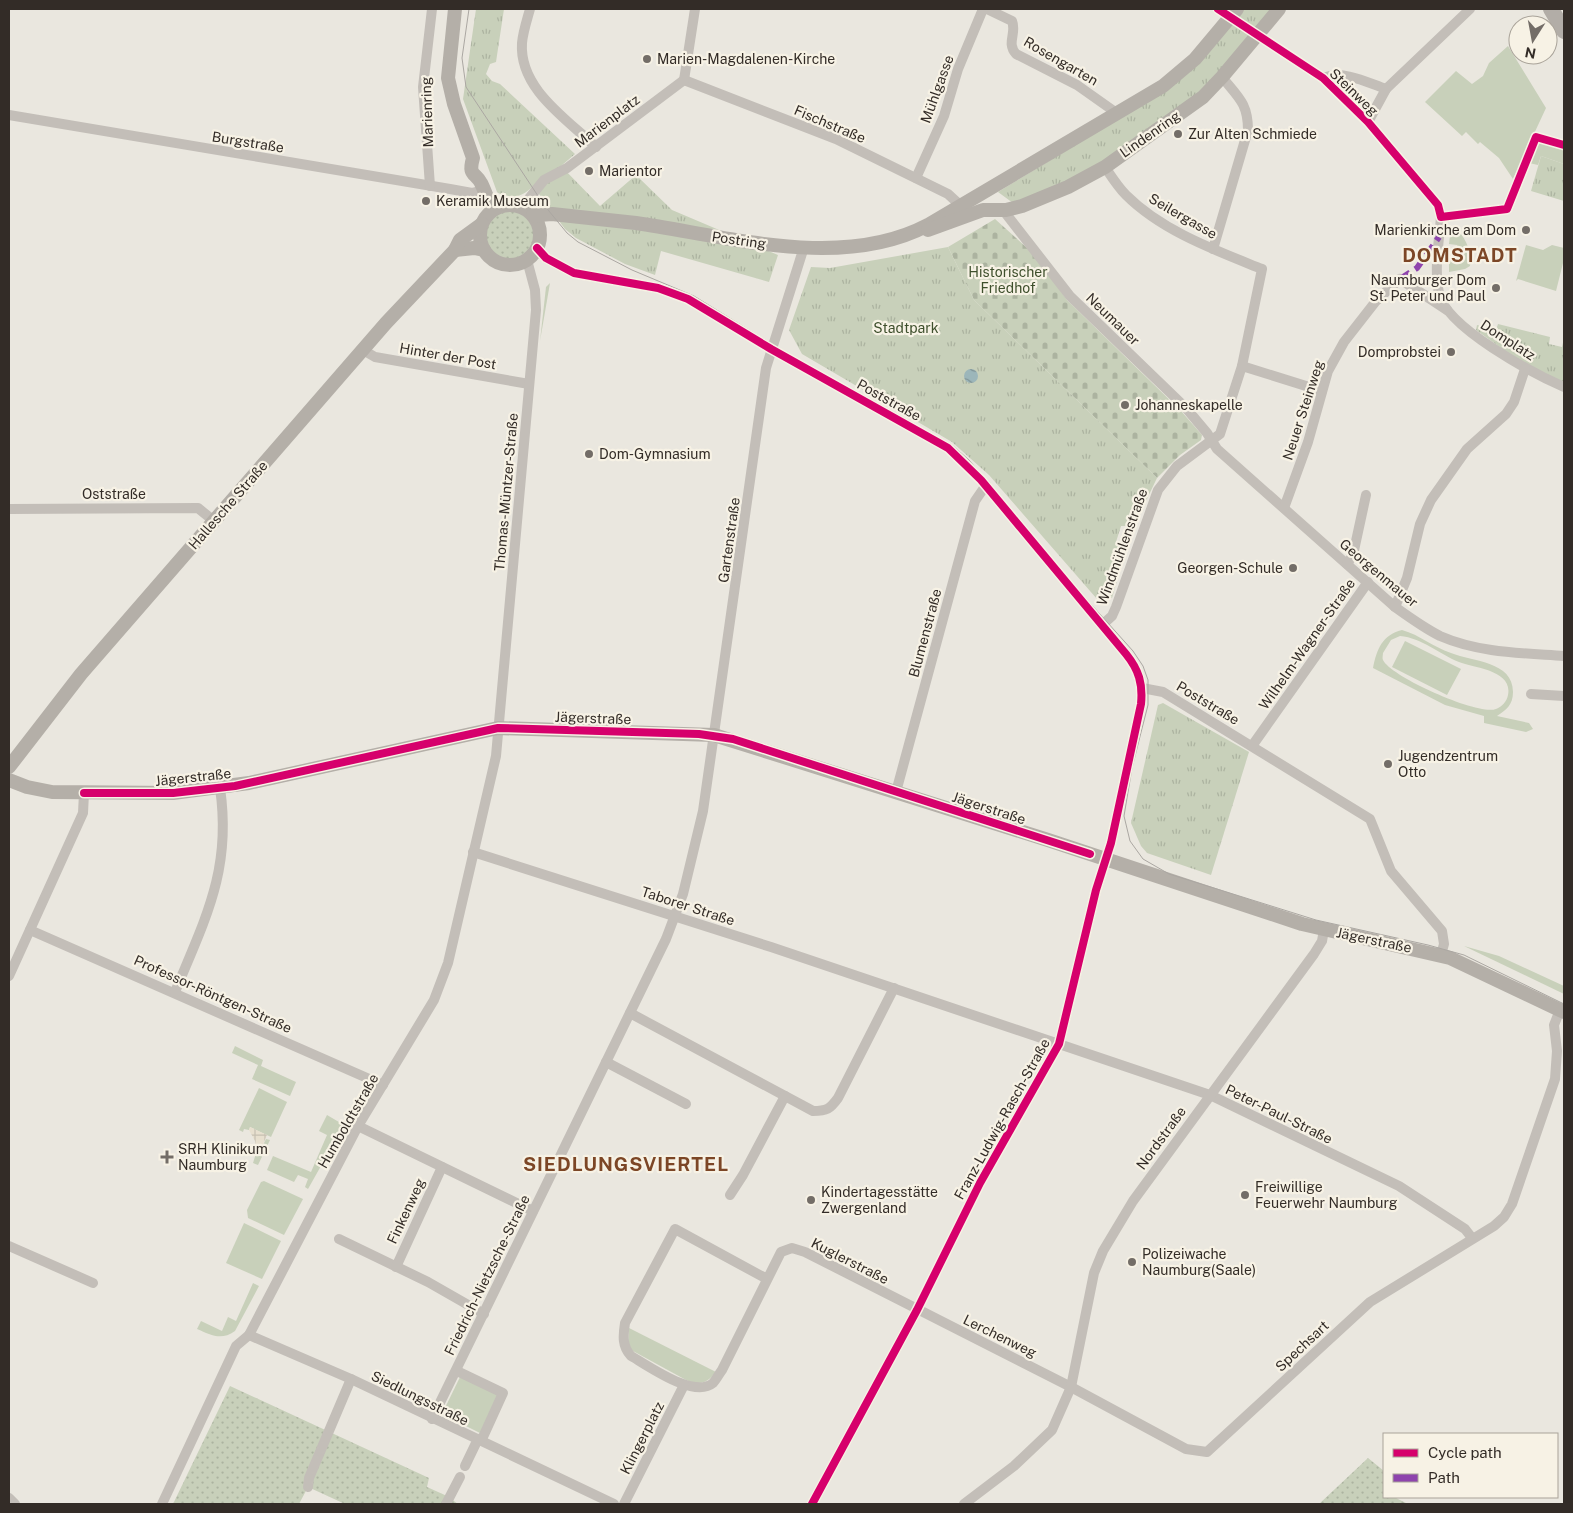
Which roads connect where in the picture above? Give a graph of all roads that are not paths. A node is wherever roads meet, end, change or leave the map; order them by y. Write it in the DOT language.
graph roads {
  1 [pos="432,9"];
  2 [pos="455,9"];
  3 [pos="530,9"];
  4 [pos="695,9"];
  5 [pos="985,9"];
  6 [pos="1279,9"];
  7 [pos="1470,9"];
  8 [pos="1551,9"];
  9 [pos="1227,12"];
  10 [pos="1564,31"];
  11 [pos="1257,35"];
  12 [pos="1222,78"];
  13 [pos="1324,78"];
  14 [pos="684,80"];
  15 [pos="1386,89"];
  16 [pos="1118,114"];
  17 [pos="9,115"];
  18 [pos="1368,122"];
  19 [pos="596,147"];
  20 [pos="1104,167"];
  21 [pos="916,178"];
  22 [pos="430,186"];
  23 [pos="482,186"];
  24 [pos="981,193"];
  25 [pos="493,210"];
  26 [pos="995,210"];
  27 [pos="528,211"];
  28 [pos="961,211"];
  29 [pos="565,217"];
  30 [pos="1441,217"];
  31 [pos="482,224"];
  32 [pos="912,232"];
  33 [pos="540,233"];
  34 [pos="804,247"];
  35 [pos="537,248"];
  36 [pos="1213,249"];
  37 [pos="455,250"];
  38 [pos="484,250"];
  39 [pos="527,260"];
  40 [pos="1262,269"];
  41 [pos="1447,310"];
  42 [pos="771,349"];
  43 [pos="363,350"];
  44 [pos="1242,366"];
  45 [pos="1525,369"];
  46 [pos="529,384"];
  47 [pos="1564,388"];
  48 [pos="1322,390"];
  49 [pos="1211,442"];
  50 [pos="986,485"];
  51 [pos="1366,495"];
  52 [pos="1284,508"];
  53 [pos="9,509"];
  54 [pos="214,521"];
  55 [pos="1347,564"];
  56 [pos="1368,582"];
  57 [pos="1395,607"];
  58 [pos="1102,625"];
  59 [pos="1564,656"];
  60 [pos="1142,688"];
  61 [pos="1531,694"];
  62 [pos="1564,696"];
  63 [pos="498,728"];
  64 [pos="714,735"];
  65 [pos="1252,746"];
  66 [pos="9,767"];
  67 [pos="9,780"];
  68 [pos="220,788"];
  69 [pos="896,792"];
  70 [pos="84,793"];
  71 [pos="474,852"];
  72 [pos="1105,859"];
  73 [pos="676,916"];
  74 [pos="30,930"];
  75 [pos="1324,930"];
  76 [pos="1441,955"];
  77 [pos="9,976"];
  78 [pos="894,988"];
  79 [pos="175,992"];
  80 [pos="1562,1011"];
  81 [pos="630,1013"];
  82 [pos="1059,1044"];
  83 [pos="606,1062"];
  84 [pos="383,1085"];
  85 [pos="1210,1095"];
  86 [pos="786,1096"];
  87 [pos="686,1104"];
  88 [pos="358,1126"];
  89 [pos="442,1167"];
  90 [pos="730,1195"];
  91 [pos="534,1211"];
  92 [pos="1472,1238"];
  93 [pos="339,1239"];
  94 [pos="9,1246"];
  95 [pos="396,1266"];
  96 [pos="768,1279"];
  97 [pos="93,1283"];
  98 [pos="917,1310"];
  99 [pos="484,1314"];
  100 [pos="250,1335"];
  101 [pos="457,1371"];
  102 [pos="350,1379"];
  103 [pos="684,1385"];
  104 [pos="1071,1386"];
  105 [pos="432,1419"];
  106 [pos="477,1441"];
  107 [pos="465,1466"];
  108 [pos="460,1477"];
  109 [pos="308,1487"];
  110 [pos="9,1498"];
  111 [pos="601,1501"];
  112 [pos="15,1504"];
  113 [pos="162,1504"];
  114 [pos="446,1504"];
  115 [pos="614,1504"];
  116 [pos="624,1504"];
  117 [pos="812,1504"];
  118 [pos="964,1504"];
  1 -- 22 [label="street, Marienring"];
  2 -- 23 [label="main road, Marienring"];
  3 -- 19 [label="street"];
  4 -- 14 [label="street"];
  5 -- 16 [label="street, Rosengarten"];
  5 -- 21 [label="street, Mühlgasse"];
  6 -- 11 [label="main road, Lindenring"];
  7 -- 15 [label="street"];
  8 -- 10 [label="main road"];
  9 -- 11 [label="street, Steinweg"];
  9 -- 16 [label="main road, Lindenring"];
  11 -- 12 [label="main road, Lindenring"];
  11 -- 13 [label="street, Steinweg"];
  12 -- 20 [label="main road, Lindenring"];
  12 -- 36 [label="street"];
  13 -- 15 [label="street, Steinweg"];
  13 -- 18 [label="street, Steinweg"];
  14 -- 19 [label="street, Marienplatz"];
  14 -- 21 [label="street, Fischstraße"];
  15 -- 18 [label="street, Steinweg"];
  16 -- 24 [label="main road, Lindenring"];
  17 -- 22 [label="street, Burgstraße"];
  18 -- 30 [label="street, Steinweg"];
  19 -- 27 [label="street, Marienplatz"];
  20 -- 26 [label="main road, Lindenring"];
  20 -- 36 [label="street, Seilergasse"];
  21 -- 28 [label="street, Fischstraße"];
  22 -- 23 [label="street, Burgstraße"];
  23 -- 25 [label="main road, Marienring"];
  24 -- 26 [label="main road"];
  24 -- 28 [label="main road, Lindenring"];
  25 -- 27 [label="main road"];
  25 -- 31 [label="main road"];
  26 -- 28 [label="main road, Lindenring"];
  26 -- 49 [label="street, Neumauer"];
  27 -- 29 [label="main road, Postring"];
  27 -- 33 [label="main road"];
  28 -- 32 [label="main road, Lindenring"];
  29 -- 33 [label="main road"];
  29 -- 34 [label="main road, Postring"];
  30 -- 41 [label="street, Domplatz"];
  31 -- 37 [label="main road, Hallesche Straße"];
  31 -- 38 [label="main road"];
  32 -- 34 [label="main road, Postring"];
  33 -- 35 [label="main road"];
  34 -- 42 [label="street, Gartenstraße"];
  35 -- 39 [label="main road"];
  35 -- 42 [label="street, Poststraße"];
  36 -- 40 [label="street, Seilergasse"];
  37 -- 38 [label="main road"];
  37 -- 43 [label="main road, Hallesche Straße"];
  38 -- 39 [label="main road"];
  39 -- 46 [label="street, Thomas-Müntzer-Straße"];
  40 -- 44 [label="street, Windmühlenstraße"];
  41 -- 45 [label="street, Domplatz"];
  41 -- 48 [label="street, Neuer Steinweg"];
  42 -- 50 [label="street, Poststraße"];
  42 -- 64 [label="street, Gartenstraße"];
  43 -- 46 [label="street, Hinter der Post"];
  43 -- 54 [label="main road, Hallesche Straße"];
  44 -- 48 [label="street"];
  44 -- 49 [label="street, Windmühlenstraße"];
  45 -- 47 [label="street, Domplatz"];
  45 -- 57 [label="street"];
  46 -- 63 [label="street, Thomas-Müntzer-Straße"];
  48 -- 52 [label="street, Neuer Steinweg"];
  49 -- 52 [label="street, Georgenmauer"];
  49 -- 58 [label="street, Windmühlenstraße"];
  50 -- 58 [label="street, Poststraße"];
  50 -- 69 [label="street, Blumenstraße"];
  51 -- 55 [label="street"];
  52 -- 55 [label="street, Georgenmauer"];
  53 -- 54 [label="street, Oststraße"];
  54 -- 66 [label="main road, Hallesche Straße"];
  55 -- 56 [label="street, Georgenmauer"];
  56 -- 57 [label="street, Georgenmauer"];
  56 -- 65 [label="street, Wilhelm-Wagner-Straße"];
  57 -- 59 [label="street, Georgenmauer"];
  58 -- 60 [label="street, Poststraße"];
  60 -- 65 [label="street, Poststraße"];
  60 -- 72 [label="street, Franz-Ludwig-Rasch-Straße"];
  61 -- 62 [label="street"];
  63 -- 64 [label="main road, Jägerstraße"];
  63 -- 68 [label="main road, Jägerstraße"];
  63 -- 71 [label="street, Humboldtstraße"];
  64 -- 69 [label="main road, Jägerstraße"];
  64 -- 73 [label="street, Friedrich-Nietzsche-Straße"];
  65 -- 76 [label="street, Poststraße"];
  67 -- 70 [label="main road, Jägerstraße"];
  68 -- 70 [label="main road, Jägerstraße"];
  68 -- 79 [label="street"];
  69 -- 72 [label="main road, Jägerstraße"];
  70 -- 74 [label="street"];
  71 -- 73 [label="street, Taborer Straße"];
  71 -- 84 [label="street, Humboldtstraße"];
  72 -- 75 [label="main road, Jägerstraße"];
  72 -- 82 [label="street, Franz-Ludwig-Rasch-Straße"];
  73 -- 78 [label="street, Taborer Straße"];
  73 -- 81 [label="street, Friedrich-Nietzsche-Straße"];
  74 -- 77 [label="street"];
  74 -- 79 [label="street, Professor-Röntgen-Straße"];
  75 -- 76 [label="main road, Jägerstraße"];
  75 -- 85 [label="street, Nordstraße"];
  76 -- 80 [label="main road, Jägerstraße"];
  78 -- 82 [label="street, Taborer Straße"];
  78 -- 86 [label="street"];
  79 -- 84 [label="street, Professor-Röntgen-Straße"];
  80 -- 92 [label="street, Spechsart"];
  81 -- 83 [label="street, Friedrich-Nietzsche-Straße"];
  81 -- 86 [label="street"];
  82 -- 85 [label="street, Peter-Paul-Straße"];
  82 -- 98 [label="street, Franz-Ludwig-Rasch-Straße"];
  83 -- 87 [label="street"];
  83 -- 91 [label="street, Friedrich-Nietzsche-Straße"];
  84 -- 88 [label="street, Humboldtstraße"];
  85 -- 92 [label="street, Peter-Paul-Straße"];
  85 -- 104 [label="street, Nordstraße"];
  86 -- 90 [label="street"];
  88 -- 89 [label="street"];
  88 -- 100 [label="street, Humboldtstraße"];
  89 -- 91 [label="street"];
  89 -- 95 [label="street, Finkenweg"];
  91 -- 99 [label="street, Friedrich-Nietzsche-Straße"];
  92 -- 104 [label="street, Spechsart"];
  93 -- 95 [label="street, Finkenweg"];
  94 -- 97 [label="street"];
  95 -- 99 [label="street, Finkenweg"];
  96 -- 98 [label="street, Kuglerstraße"];
  96 -- 103 [label="street, Kuglerstraße"];
  96 -- 103 [label="street"];
  98 -- 104 [label="street, Lerchenweg"];
  98 -- 117 [label="street, Franz-Ludwig-Rasch-Straße"];
  99 -- 101 [label="street, Friedrich-Nietzsche-Straße"];
  100 -- 102 [label="street, Siedlungsstraße"];
  100 -- 113 [label="street, Humboldtstraße"];
  101 -- 105 [label="street, Friedrich-Nietzsche-Straße"];
  101 -- 106 [label="street, Siedlungsstraße"];
  102 -- 105 [label="street, Siedlungsstraße"];
  102 -- 109 [label="street, Siedlungsstraße"];
  103 -- 116 [label="street, Klingerplatz"];
  104 -- 118 [label="street"];
  105 -- 106 [label="street, Siedlungsstraße"];
  106 -- 107 [label="street"];
  106 -- 111 [label="street, Siedlungsstraße"];
  108 -- 114 [label="street"];
  110 -- 112 [label="street"];
  111 -- 115 [label="street, Siedlungsstraße"];
}
